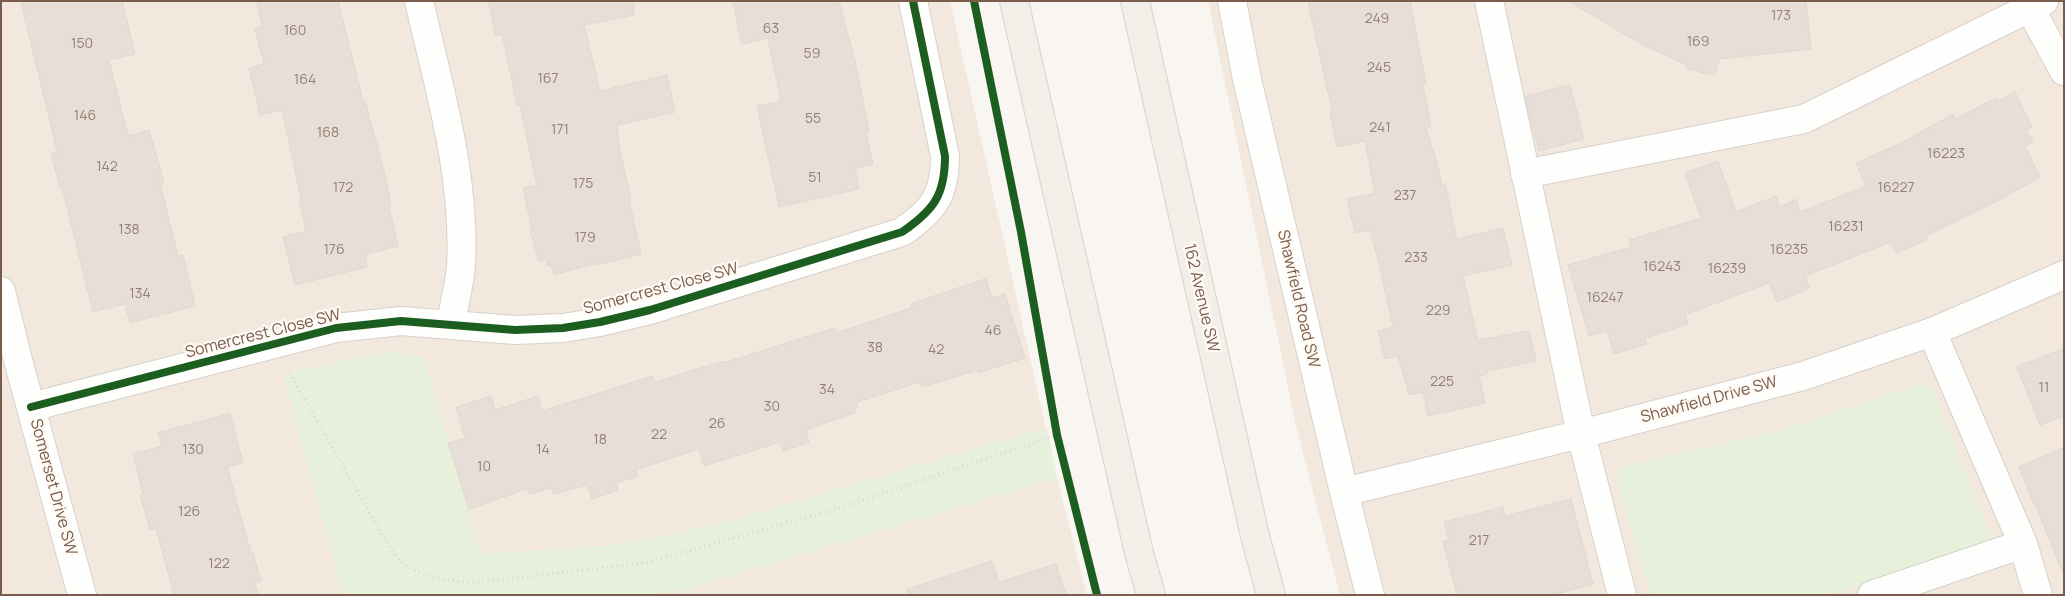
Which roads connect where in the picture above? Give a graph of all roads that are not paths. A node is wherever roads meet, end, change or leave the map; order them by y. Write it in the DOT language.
graph roads {
  1 [pos="419,1"];
  2 [pos="914,1"];
  3 [pos="1014,1"];
  4 [pos="1135,1"];
  5 [pos="1232,1"];
  6 [pos="1489,1"];
  7 [pos="2033,4"];
  8 [pos="2064,71"];
  9 [pos="1525,174"];
  10 [pos="2064,275"];
  11 [pos="1,292"];
  12 [pos="451,324"];
  13 [pos="1932,332"];
  14 [pos="31,407"];
  15 [pos="1581,434"];
  16 [pos="1344,492"];
  17 [pos="2023,544"];
  18 [pos="82,595"];
  19 [pos="1151,595"];
  20 [pos="1271,595"];
  21 [pos="1370,595"];
  22 [pos="1622,595"];
  23 [pos="1872,595"];
  24 [pos="2038,595"];
  1 -- 12 [label="street"];
  2 -- 12 [label="street, Somercrest Close SW"];
  3 -- 19 [label="main road"];
  4 -- 20 [label="main road, 162 Avenue SW"];
  5 -- 16 [label="street, Shawfield Road SW"];
  6 -- 9 [label="street"];
  7 -- 8 [label="street"];
  7 -- 9 [label="street"];
  9 -- 15 [label="street"];
  10 -- 13 [label="street, Shawfield Drive SW"];
  11 -- 14 [label="street, Somerset Drive SW"];
  12 -- 14 [label="street, Somercrest Close SW"];
  13 -- 15 [label="street, Shawfield Drive SW"];
  13 -- 17 [label="street"];
  14 -- 18 [label="street, Somerset Drive SW"];
  15 -- 16 [label="street, Shawfield Drive SW"];
  15 -- 22 [label="street"];
  16 -- 21 [label="street, Shawfield Road SW"];
  17 -- 23 [label="street"];
  17 -- 24 [label="street"];
}
